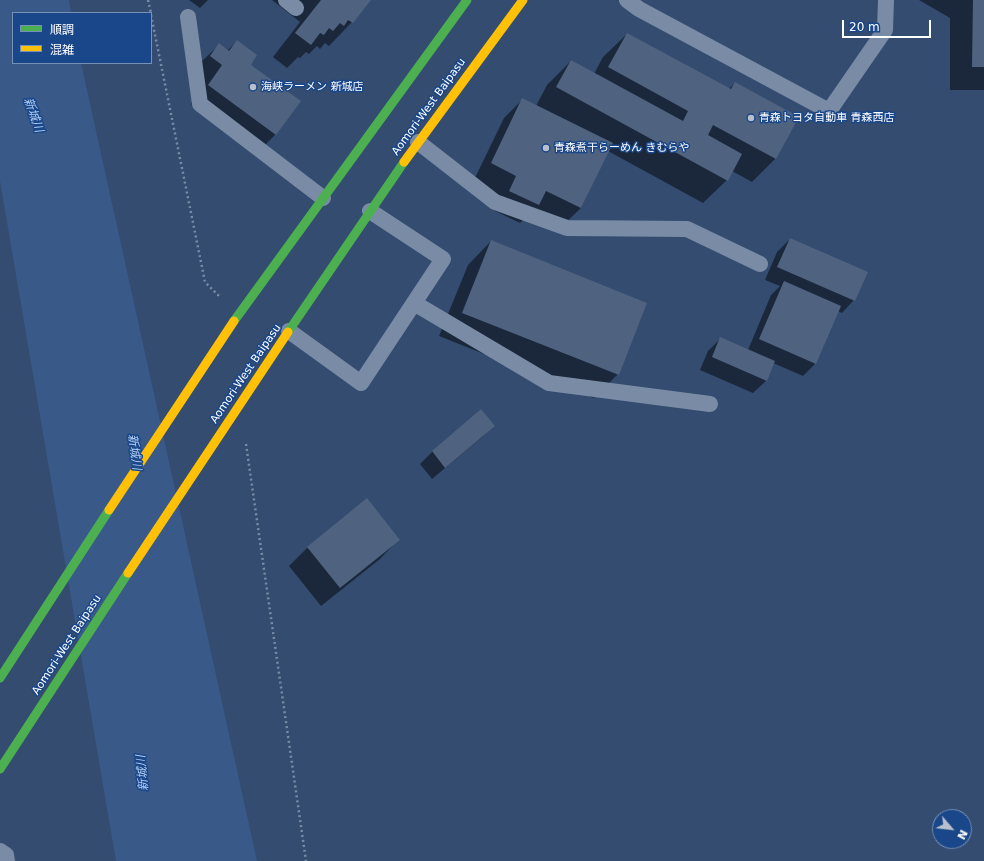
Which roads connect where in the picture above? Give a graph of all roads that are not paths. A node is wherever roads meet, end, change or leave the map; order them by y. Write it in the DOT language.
graph roads {
  1 [pos="467,0"];
  2 [pos="523,0"];
  3 [pos="627,0"];
  4 [pos="886,0"];
  5 [pos="188,17"];
  6 [pos="418,142"];
  7 [pos="322,198"];
  8 [pos="370,211"];
  9 [pos="760,264"];
  10 [pos="414,303"];
  11 [pos="289,331"];
  12 [pos="710,404"];
  13 [pos="0,678"];
  14 [pos="1,767"];
  15 [pos="0,851"];
  16 [pos="7,861"];
  1 -- 7 [label="highway"];
  2 -- 6 [label="highway, Aomori-West Baipasu"];
  3 -- 4 [label="lane"];
  5 -- 7 [label="lane"];
  6 -- 8 [label="highway, Aomori-West Baipasu"];
  6 -- 9 [label="lane"];
  7 -- 13 [label="highway"];
  8 -- 10 [label="lane"];
  8 -- 11 [label="highway, Aomori-West Baipasu"];
  10 -- 11 [label="lane"];
  10 -- 12 [label="lane"];
  11 -- 14 [label="highway, Aomori-West Baipasu"];
  15 -- 16 [label="lane"];
}
